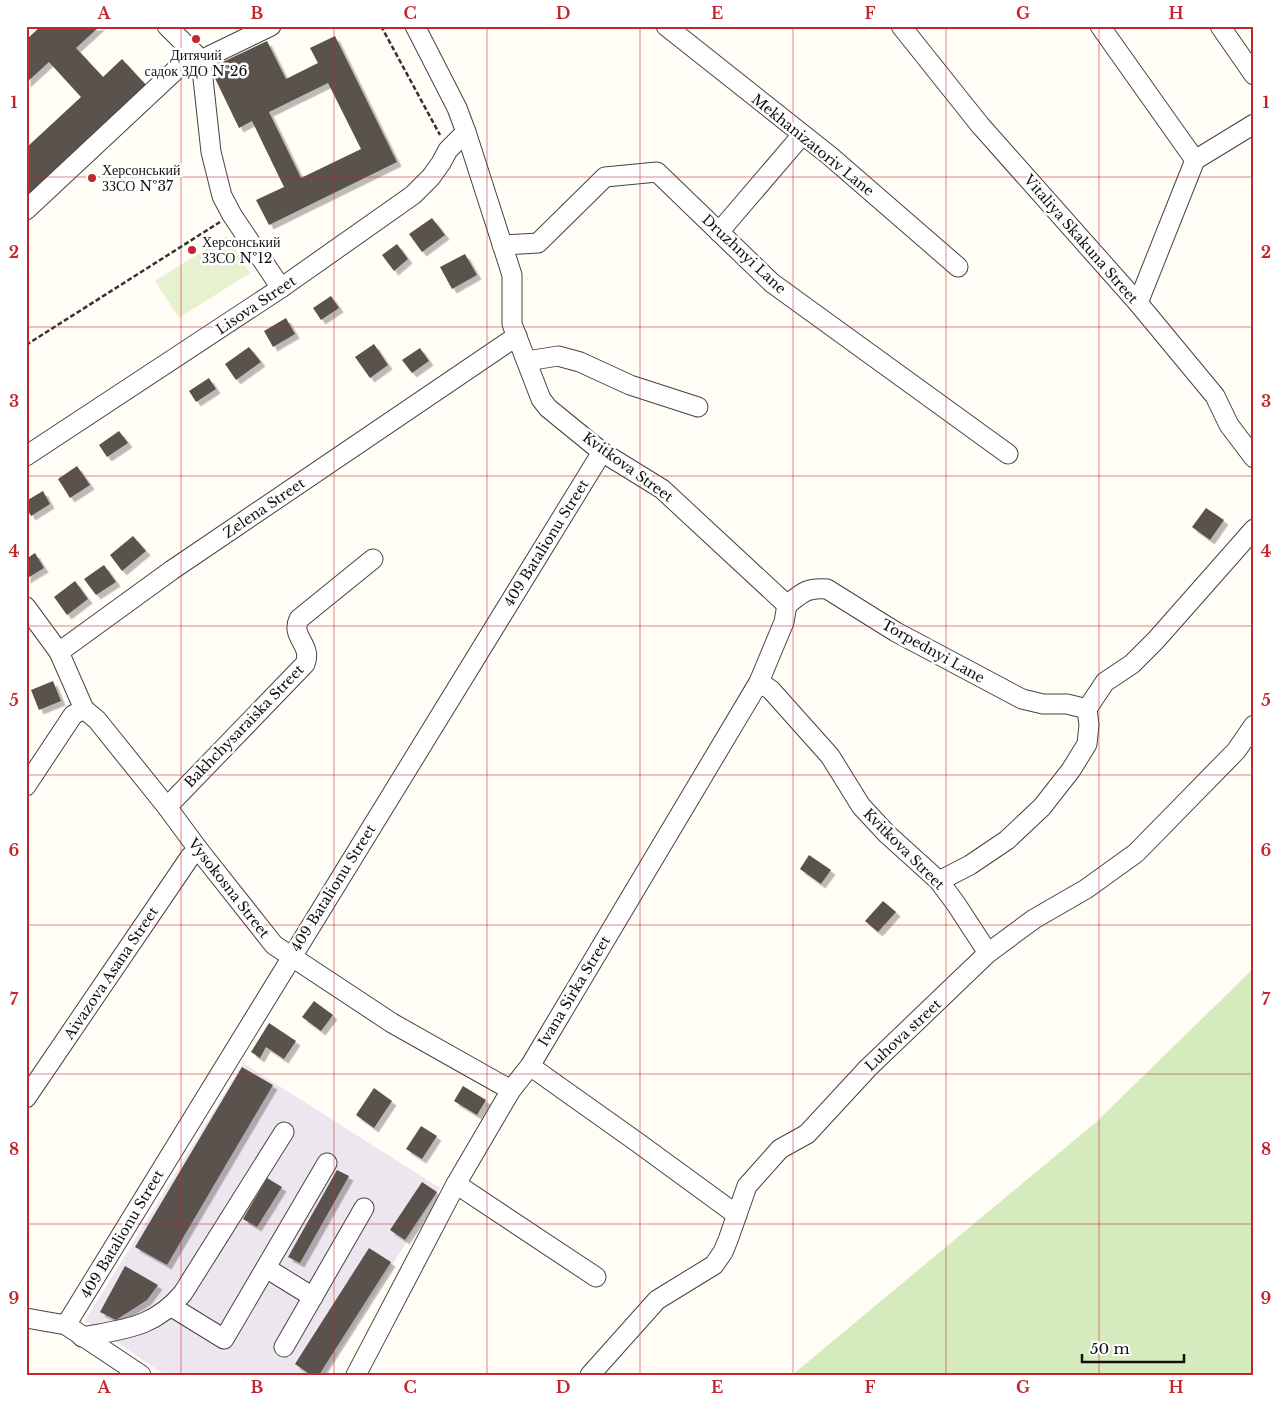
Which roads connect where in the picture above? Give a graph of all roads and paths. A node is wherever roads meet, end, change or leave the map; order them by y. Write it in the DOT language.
graph roads {
  1 [pos="168,26"];
  2 [pos="271,26"];
  3 [pos="381,26"];
  4 [pos="415,26"];
  5 [pos="666,26"];
  6 [pos="900,26"];
  7 [pos="1100,26"];
  8 [pos="1220,26"];
  9 [pos="197,56"];
  10 [pos="1254,75"];
  11 [pos="1254,124"];
  12 [pos="466,132"];
  13 [pos="802,135"];
  14 [pos="448,150"];
  15 [pos="1195,160"];
  16 [pos="26,210"];
  17 [pos="232,215"];
  18 [pos="719,232"];
  19 [pos="502,245"];
  20 [pos="958,267"];
  21 [pos="282,288"];
  22 [pos="1138,304"];
  23 [pos="517,336"];
  24 [pos="26,345"];
  25 [pos="527,361"];
  26 [pos="698,407"];
  27 [pos="602,452"];
  28 [pos="1008,454"];
  29 [pos="26,456"];
  30 [pos="1254,458"];
  31 [pos="1254,528"];
  32 [pos="373,559"];
  33 [pos="787,605"];
  34 [pos="26,607"];
  35 [pos="59,652"];
  36 [pos="759,682"];
  37 [pos="84,709"];
  38 [pos="1087,709"];
  39 [pos="1254,725"];
  40 [pos="26,786"];
  41 [pos="167,807"];
  42 [pos="198,850"];
  43 [pos="939,881"];
  44 [pos="988,953"];
  45 [pos="290,957"];
  46 [pos="530,1066"];
  47 [pos="511,1090"];
  48 [pos="26,1098"];
  49 [pos="284,1132"];
  50 [pos="327,1162"];
  51 [pos="456,1184"];
  52 [pos="364,1208"];
  53 [pos="737,1215"];
  54 [pos="266,1268"];
  55 [pos="596,1277"];
  56 [pos="313,1297"];
  57 [pos="172,1307"];
  58 [pos="26,1318"];
  59 [pos="66,1325"];
  60 [pos="82,1337"];
  61 [pos="284,1347"];
  62 [pos="141,1375"];
  63 [pos="356,1375"];
  64 [pos="590,1375"];
  1 -- 9 [label="street"];
  2 -- 9 [label="street"];
  3 -- 14 [label="path"];
  4 -- 12 [label="street, Kvitkova Street"];
  5 -- 13 [label="street, Mekhanizatoriv Lane"];
  6 -- 22 [label="street, Vitaliya Skakuna Street"];
  7 -- 15 [label="street"];
  8 -- 10 [label="street"];
  9 -- 16 [label="street"];
  9 -- 17 [label="street"];
  11 -- 15 [label="street"];
  12 -- 14 [label="street, Lisova Street"];
  12 -- 19 [label="street, Kvitkova Street"];
  13 -- 18 [label="street"];
  13 -- 20 [label="street, Mekhanizatoriv Lane"];
  14 -- 21 [label="street, Lisova Street"];
  15 -- 22 [label="street"];
  17 -- 21 [label="street"];
  17 -- 24 [label="path"];
  18 -- 19 [label="street, Druzhnyi Lane"];
  18 -- 28 [label="street, Druzhnyi Lane"];
  19 -- 23 [label="street, Kvitkova Street"];
  21 -- 29 [label="street, Lisova Street"];
  22 -- 30 [label="street, Vitaliya Skakuna Street"];
  23 -- 25 [label="street, Kvitkova Street"];
  23 -- 35 [label="street, Zelena Street"];
  25 -- 26 [label="street"];
  25 -- 27 [label="street, Kvitkova Street"];
  27 -- 33 [label="street, Kvitkova Street"];
  27 -- 45 [label="street, 409 Batalionu Street"];
  31 -- 38 [label="street"];
  32 -- 41 [label="street, Bakhchysaraiska Street"];
  33 -- 36 [label="street, Ivana Sirka Street"];
  33 -- 38 [label="street, Torpednyi Lane"];
  34 -- 35 [label="street"];
  35 -- 37 [label="street, Vysokosna Street"];
  36 -- 43 [label="street, Kvitkova Street"];
  36 -- 46 [label="street, Ivana Sirka Street"];
  37 -- 40 [label="street"];
  37 -- 41 [label="street, Vysokosna Street"];
  38 -- 43 [label="street"];
  39 -- 44 [label="street, Luhova street"];
  41 -- 42 [label="street, Vysokosna Street"];
  42 -- 45 [label="street, Vysokosna Street"];
  42 -- 48 [label="street, Aivazova Asana Street"];
  43 -- 44 [label="street, Kvitkova Street"];
  44 -- 53 [label="street, Luhova street"];
  45 -- 47 [label="street, Vysokosna Street"];
  45 -- 59 [label="street, 409 Batalionu Street"];
  46 -- 47 [label="street, Ivana Sirka Street"];
  46 -- 53 [label="street"];
  47 -- 51 [label="street, Ivana Sirka Street"];
  49 -- 57 [label="street"];
  50 -- 54 [label="street"];
  51 -- 55 [label="street"];
  51 -- 63 [label="street, Ivana Sirka Street"];
  52 -- 56 [label="street"];
  53 -- 64 [label="street, Luhova street"];
  54 -- 56 [label="street"];
  54 -- 57 [label="street"];
  56 -- 61 [label="street"];
  57 -- 60 [label="street"];
  58 -- 59 [label="street"];
  59 -- 60 [label="street"];
  60 -- 62 [label="street"];
}
